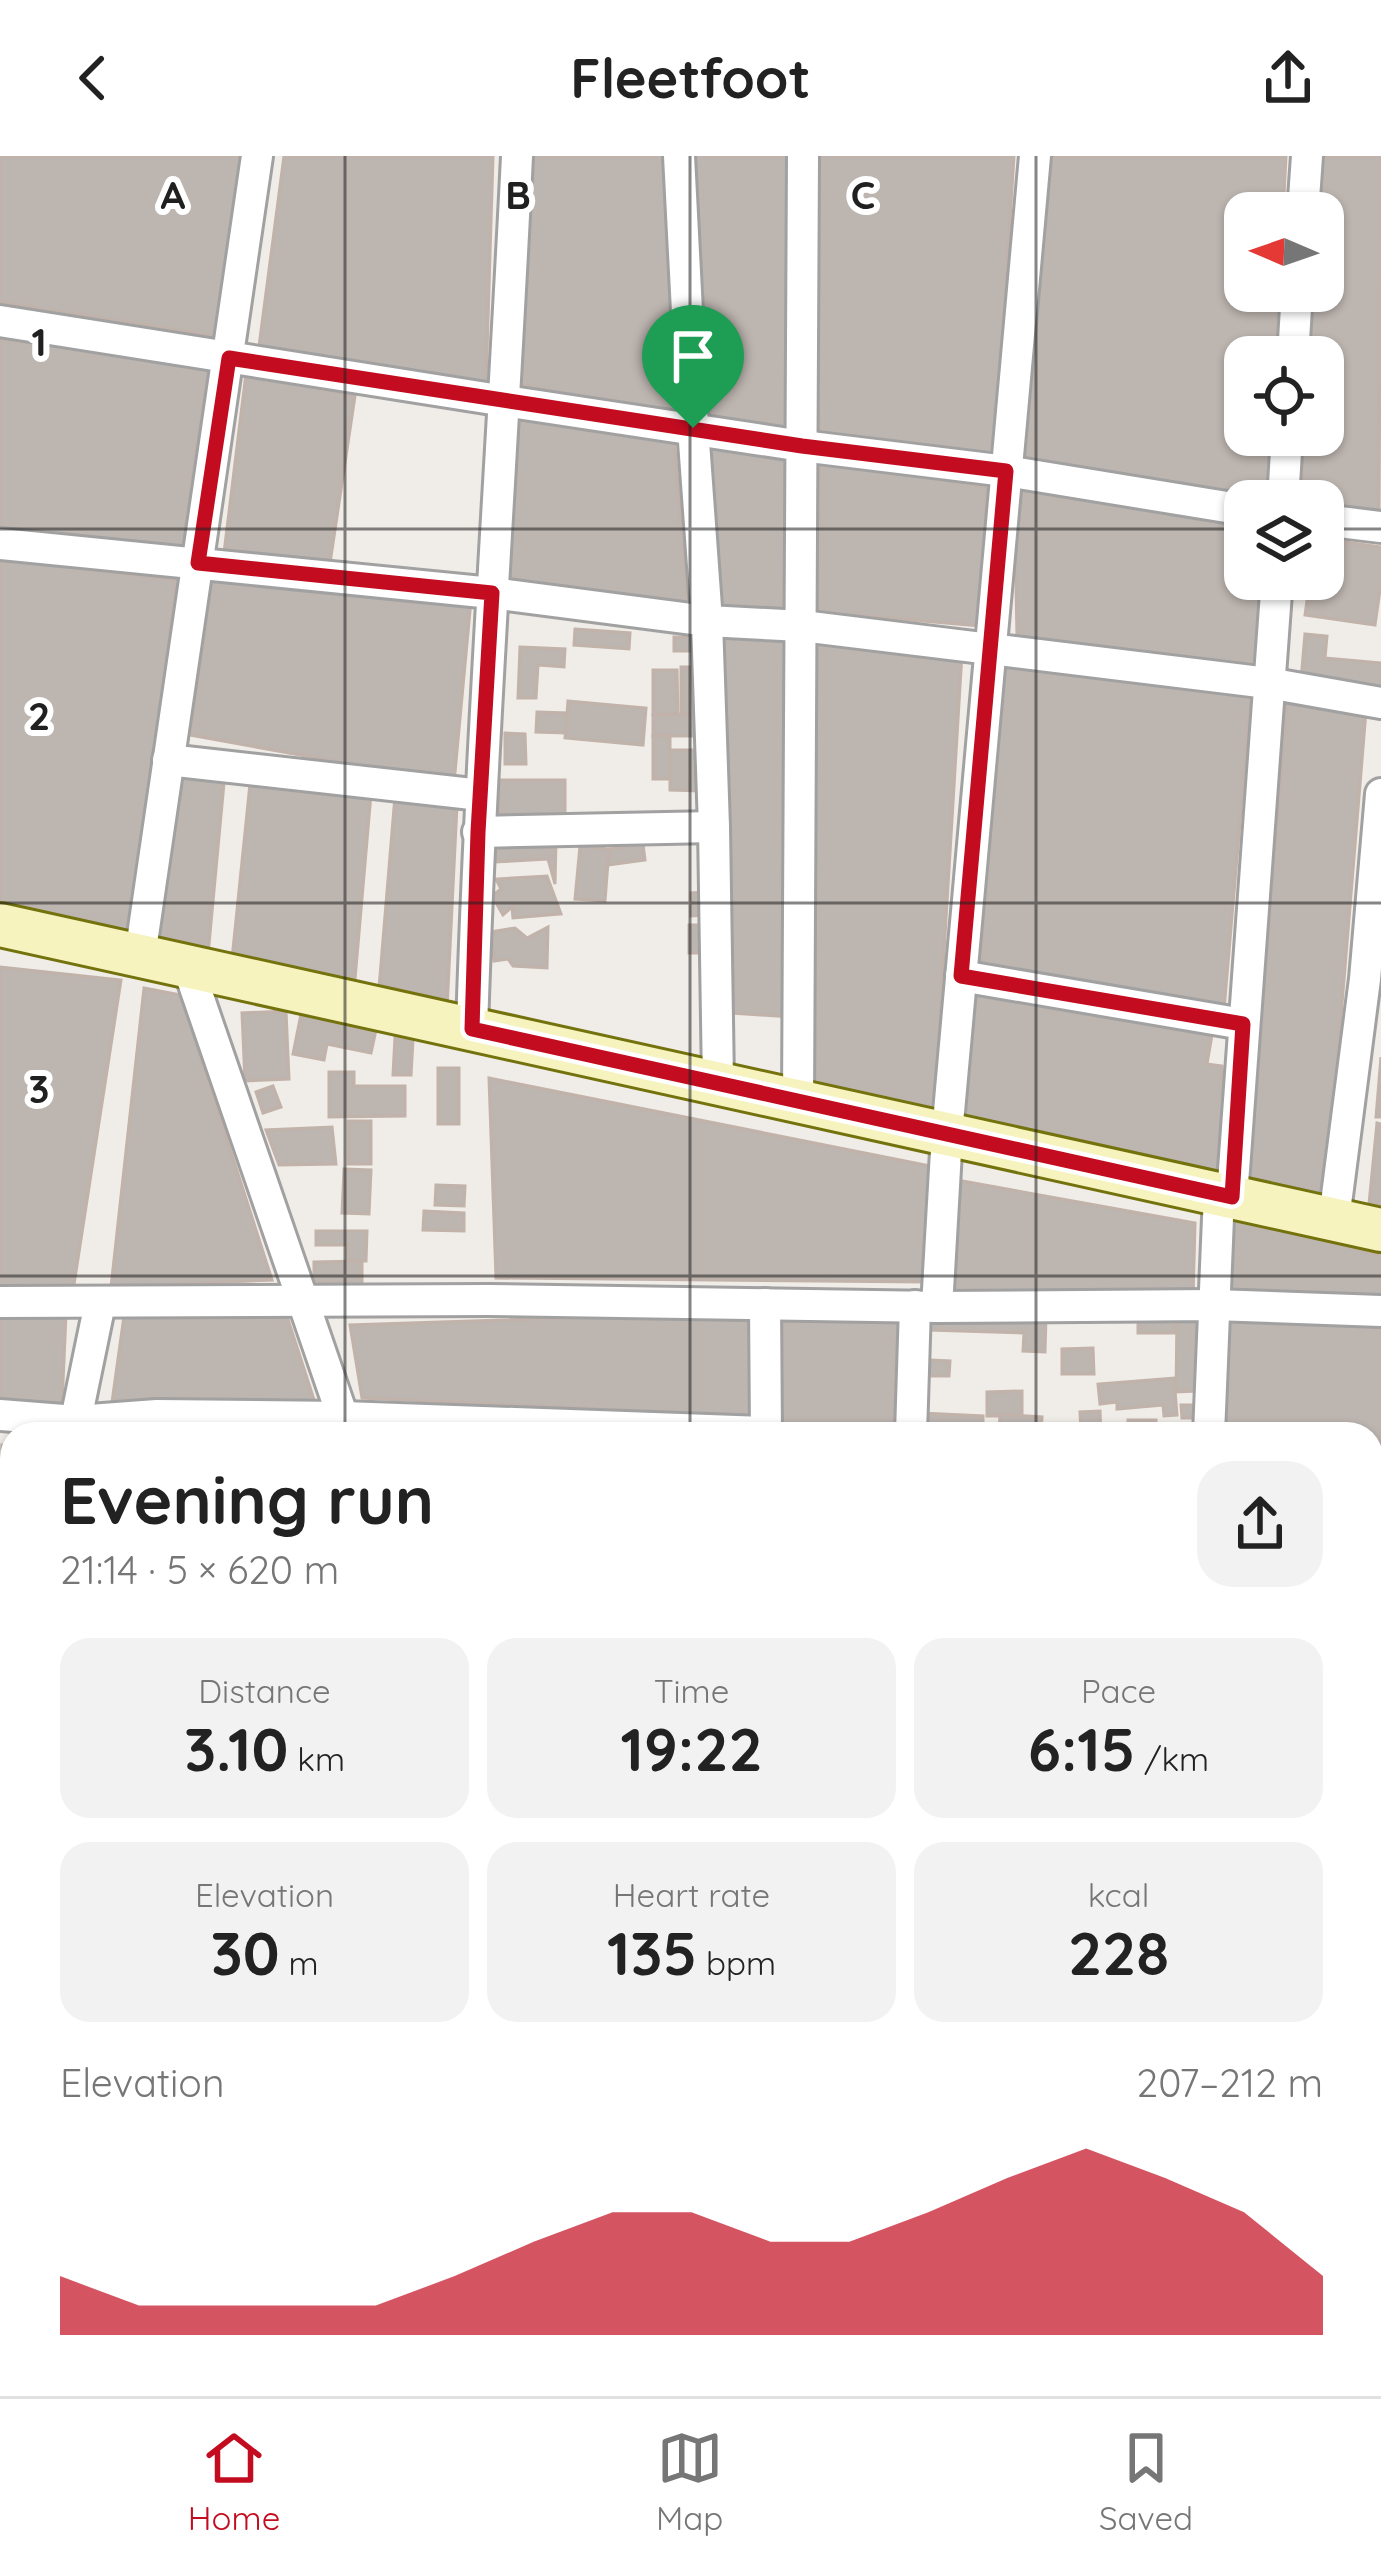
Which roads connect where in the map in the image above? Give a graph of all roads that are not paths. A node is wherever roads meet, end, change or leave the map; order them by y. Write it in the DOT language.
graph roads {
  1 [pos="257,156"];
  2 [pos="517,156"];
  3 [pos="679,156"];
  4 [pos="803,156"];
  5 [pos="1035,156"];
  6 [pos="1307,156"];
  7 [pos="1304,192"];
  8 [pos="0,321"];
  9 [pos="229,358"];
  10 [pos="505,401"];
  11 [pos="693,428"];
  12 [pos="802,446"];
  13 [pos="1006,471"];
  14 [pos="1224,506"];
  15 [pos="1344,523"];
  16 [pos="1381,527"];
  17 [pos="0,544"];
  18 [pos="198,563"];
  19 [pos="492,593"];
  20 [pos="1274,600"];
  21 [pos="707,621"];
  22 [pos="802,626"];
  23 [pos="991,648"];
  24 [pos="1268,683"];
  25 [pos="1381,703"];
  26 [pos="168,760"];
  27 [pos="1381,794"];
  28 [pos="482,795"];
  29 [pos="714,827"];
  30 [pos="478,832"];
  31 [pos="0,925"];
  32 [pos="140,956"];
  33 [pos="188,967"];
  34 [pos="961,976"];
  35 [pos="1373,981"];
  36 [pos="1243,1024"];
  37 [pos="472,1029"];
  38 [pos="718,1083"];
  39 [pos="798,1101"];
  40 [pos="947,1134"];
  41 [pos="1226,1195"];
  42 [pos="1334,1219"];
  43 [pos="1381,1230"];
  44 [pos="0,1302"];
  45 [pos="304,1302"];
  46 [pos="100,1303"];
  47 [pos="765,1304"];
  48 [pos="1214,1305"];
  49 [pos="926,1307"];
  50 [pos="1381,1311"];
  51 [pos="0,1415"];
  52 [pos="44,1422"];
  53 [pos="76,1422"];
  54 [pos="345,1422"];
  55 [pos="765,1422"];
  56 [pos="912,1422"];
  57 [pos="1209,1422"];
  1 -- 9 [label="street"];
  2 -- 10 [label="street"];
  3 -- 11 [label="street"];
  4 -- 12 [label="street"];
  5 -- 13 [label="street"];
  6 -- 7 [label="street"];
  8 -- 9 [label="street"];
  9 -- 10 [label="street"];
  9 -- 18 [label="street"];
  10 -- 11 [label="street"];
  10 -- 19 [label="street"];
  11 -- 12 [label="street"];
  11 -- 21 [label="street"];
  12 -- 13 [label="street"];
  12 -- 22 [label="street"];
  13 -- 14 [label="street"];
  13 -- 23 [label="street"];
  15 -- 16 [label="street"];
  17 -- 18 [label="street"];
  18 -- 19 [label="street"];
  18 -- 26 [label="street"];
  19 -- 21 [label="street"];
  19 -- 28 [label="street"];
  20 -- 24 [label="street"];
  21 -- 22 [label="street"];
  21 -- 29 [label="street"];
  22 -- 23 [label="street"];
  22 -- 39 [label="street"];
  23 -- 24 [label="street"];
  23 -- 34 [label="street"];
  24 -- 25 [label="street"];
  24 -- 36 [label="street"];
  26 -- 28 [label="street"];
  26 -- 32 [label="street"];
  27 -- 35 [label="street"];
  28 -- 30 [label="street"];
  29 -- 30 [label="street"];
  29 -- 38 [label="street"];
  30 -- 37 [label="street"];
  31 -- 32 [label="street"];
  32 -- 33 [label="street"];
  33 -- 37 [label="street"];
  33 -- 45 [label="street"];
  34 -- 36 [label="street"];
  34 -- 40 [label="street"];
  35 -- 42 [label="street"];
  36 -- 41 [label="street"];
  37 -- 38 [label="street"];
  38 -- 39 [label="street"];
  39 -- 40 [label="street"];
  40 -- 41 [label="street"];
  40 -- 49 [label="street"];
  41 -- 42 [label="street"];
  41 -- 48 [label="street"];
  42 -- 43 [label="street"];
  44 -- 46 [label="street"];
  45 -- 46 [label="street"];
  45 -- 47 [label="street"];
  45 -- 54 [label="street"];
  46 -- 53 [label="street"];
  47 -- 49 [label="street"];
  47 -- 55 [label="street"];
  48 -- 49 [label="street"];
  48 -- 50 [label="street"];
  48 -- 57 [label="street"];
  49 -- 56 [label="street"];
  51 -- 52 [label="street"];
}
